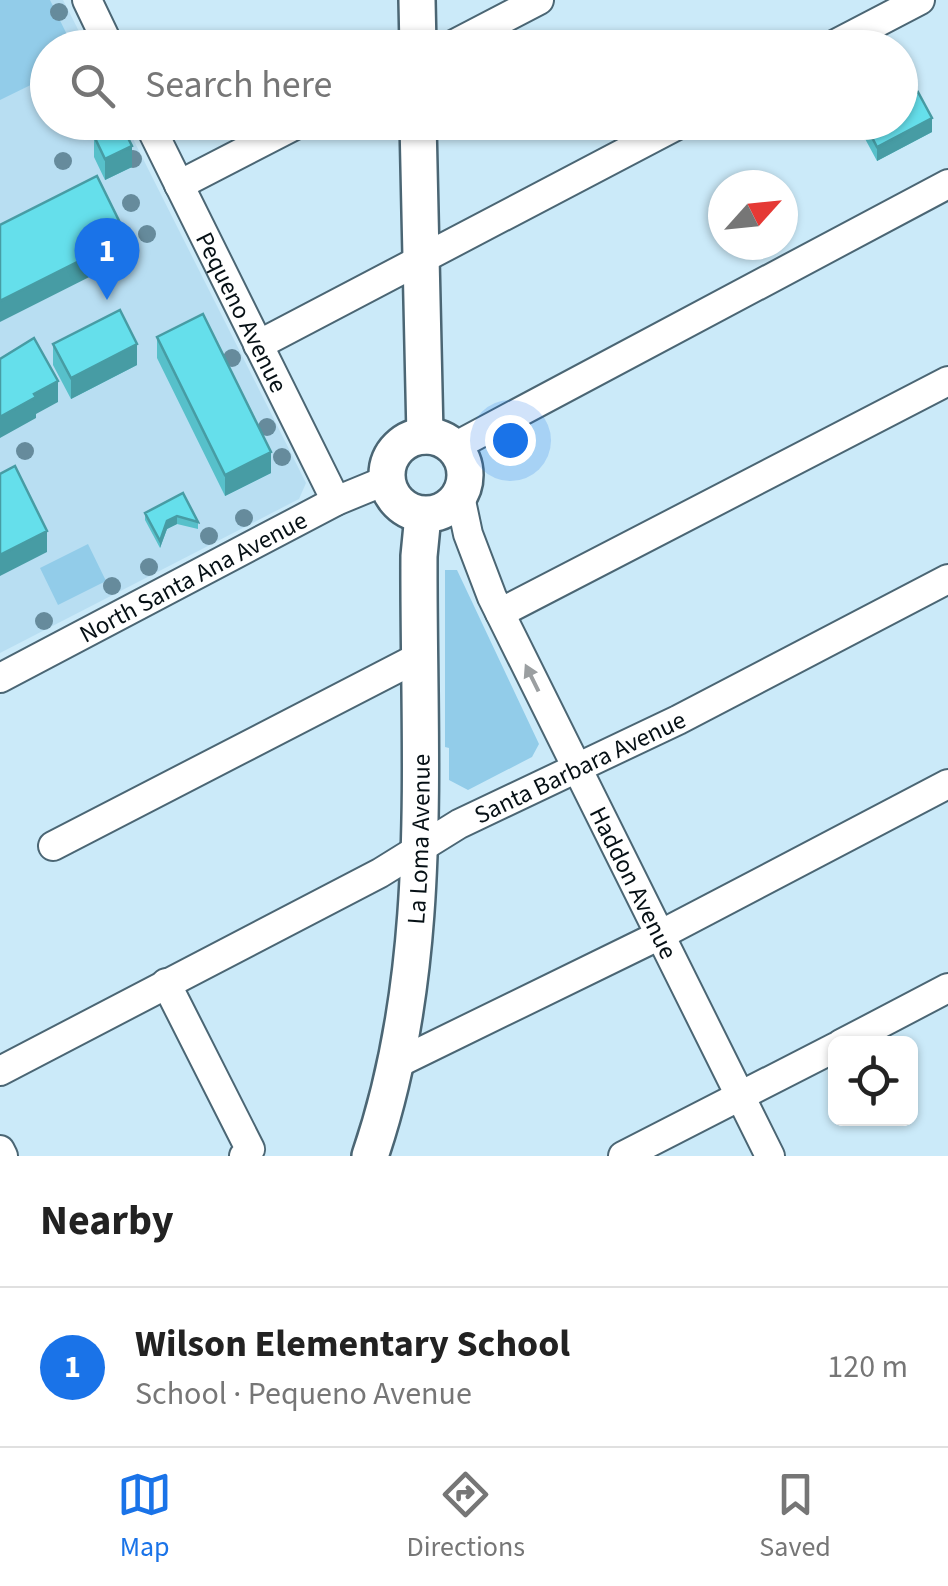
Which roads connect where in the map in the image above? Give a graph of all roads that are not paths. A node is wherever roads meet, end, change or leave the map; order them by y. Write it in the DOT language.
graph roads {
  1 [pos="87,0"];
  2 [pos="417,0"];
  3 [pos="539,0"];
  4 [pos="920,0"];
  5 [pos="101,30"];
  6 [pos="418,30"];
  7 [pos="482,30"];
  8 [pos="862,30"];
  9 [pos="157,140"];
  10 [pos="267,140"];
  11 [pos="418,140"];
  12 [pos="648,140"];
  13 [pos="948,184"];
  14 [pos="179,186"];
  15 [pos="418,260"];
  16 [pos="258,344"];
  17 [pos="948,382"];
  18 [pos="440,442"];
  19 [pos="387,480"];
  20 [pos="460,496"];
  21 [pos="336,501"];
  22 [pos="423,515"];
  23 [pos="948,579"];
  24 [pos="500,613"];
  25 [pos="418,658"];
  26 [pos="0,678"];
  27 [pos="576,765"];
  28 [pos="948,784"];
  29 [pos="53,846"];
  30 [pos="418,849"];
  31 [pos="658,936"];
  32 [pos="166,984"];
  33 [pos="948,988"];
  34 [pos="855,1036"];
  35 [pos="828,1050"];
  36 [pos="398,1063"];
  37 [pos="0,1071"];
  38 [pos="740,1096"];
  39 [pos="244,1156"];
  40 [pos="370,1156"];
  41 [pos="623,1156"];
  42 [pos="770,1156"];
  1 -- 5 [label="street"];
  2 -- 6 [label="main road"];
  3 -- 7 [label="street"];
  4 -- 8 [label="street"];
  9 -- 14 [label="street, Pequeno Avenue"];
  10 -- 14 [label="street"];
  11 -- 15 [label="main road"];
  12 -- 15 [label="street"];
  13 -- 18 [label="street"];
  14 -- 16 [label="street, Pequeno Avenue"];
  15 -- 16 [label="street"];
  15 -- 18 [label="main road"];
  16 -- 21 [label="street, Pequeno Avenue"];
  17 -- 24 [label="street"];
  18 -- 19 [label="main road"];
  18 -- 20 [label="main road"];
  19 -- 21 [label="street, North Santa Ana Avenue"];
  19 -- 22 [label="main road"];
  20 -- 22 [label="main road"];
  20 -- 24 [label="street, Haddon Avenue"];
  21 -- 26 [label="street, North Santa Ana Avenue"];
  22 -- 25 [label="main road, La Loma Avenue"];
  23 -- 27 [label="street, Santa Barbara Avenue"];
  27 -- 24 [label="street, Haddon Avenue, one-way"];
  25 -- 29 [label="street"];
  25 -- 30 [label="main road, La Loma Avenue"];
  27 -- 30 [label="street, Santa Barbara Avenue"];
  27 -- 31 [label="street, Haddon Avenue"];
  28 -- 31 [label="street"];
  30 -- 32 [label="street, Santa Barbara Avenue"];
  30 -- 36 [label="main road, La Loma Avenue"];
  31 -- 36 [label="street"];
  31 -- 38 [label="street, Haddon Avenue"];
  32 -- 37 [label="street, Santa Barbara Avenue"];
  32 -- 39 [label="street"];
  33 -- 34 [label="street"];
  35 -- 38 [label="street"];
  36 -- 40 [label="main road, La Loma Avenue"];
  38 -- 41 [label="street"];
  38 -- 42 [label="street, Haddon Avenue"];
}
